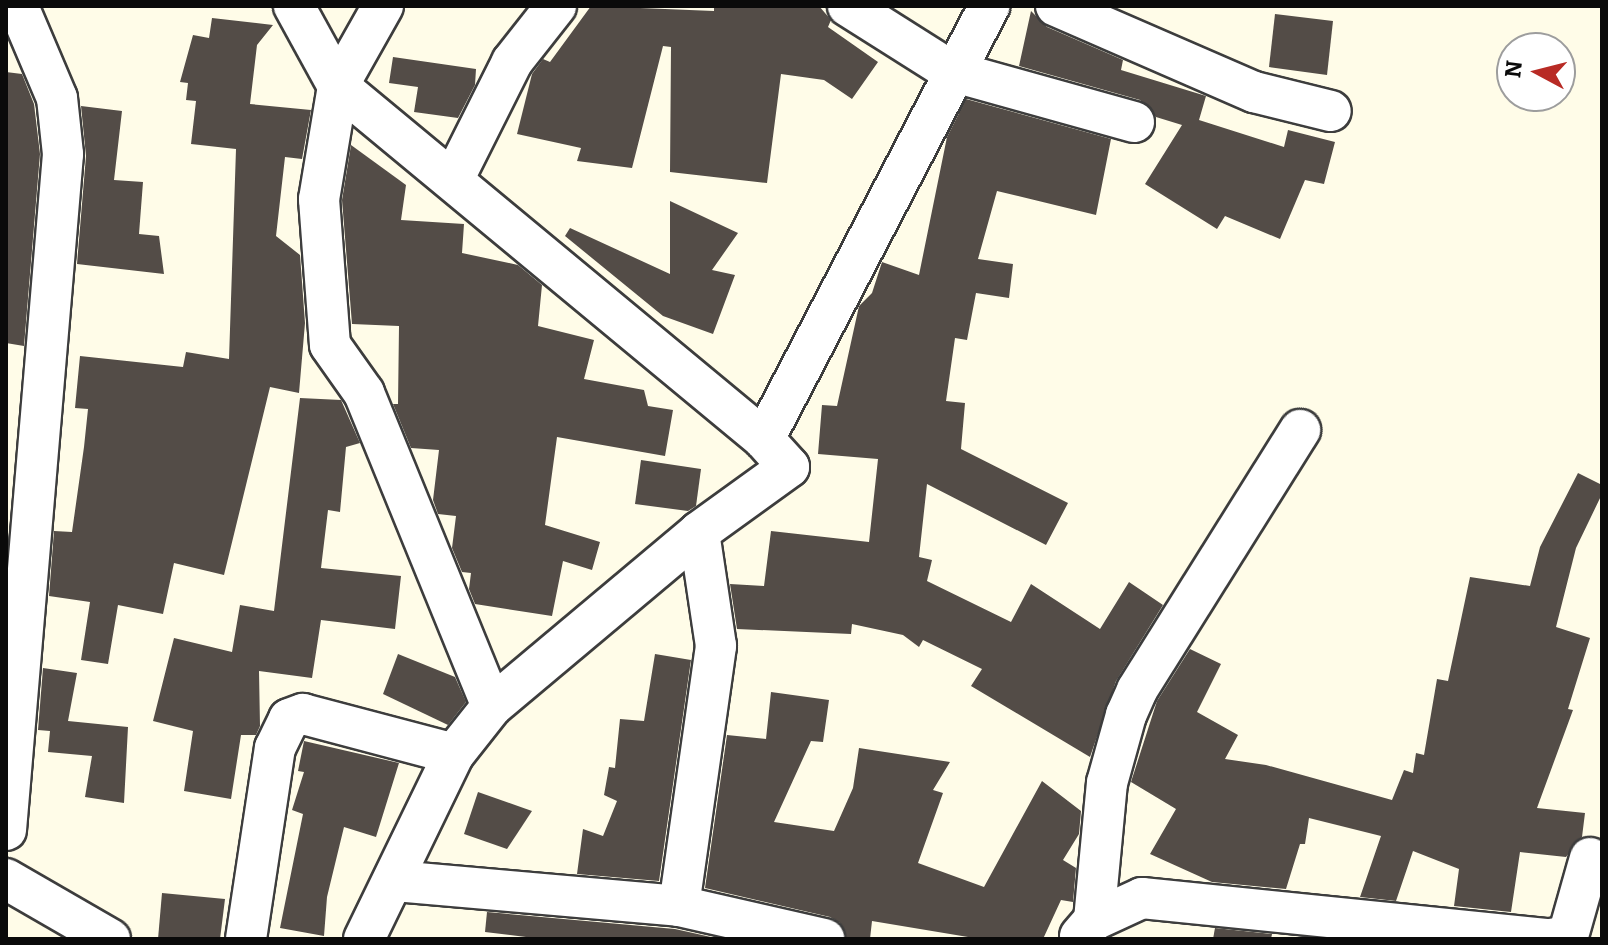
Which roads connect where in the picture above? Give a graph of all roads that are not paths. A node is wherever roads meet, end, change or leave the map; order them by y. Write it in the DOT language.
graph roads {
  1 [pos="18,6"];
  2 [pos="294,6"];
  3 [pos="383,6"];
  4 [pos="556,6"];
  5 [pos="848,6"];
  6 [pos="989,6"];
  7 [pos="1056,6"];
  8 [pos="951,71"];
  9 [pos="338,86"];
  10 [pos="1331,111"];
  11 [pos="1134,122"];
  12 [pos="453,180"];
  13 [pos="1300,430"];
  14 [pos="764,439"];
  15 [pos="699,532"];
  16 [pos="17,542"];
  17 [pos="492,706"];
  18 [pos="454,754"];
  19 [pos="6,830"];
  20 [pos="1590,858"];
  21 [pos="6,879"];
  22 [pos="395,881"];
  23 [pos="679,906"];
  24 [pos="1086,929"];
  25 [pos="110,939"];
  26 [pos="246,939"];
  27 [pos="364,939"];
  28 [pos="824,939"];
  29 [pos="1550,939"];
  1 -- 16 [label="street"];
  2 -- 9 [label="street"];
  3 -- 9 [label="street"];
  4 -- 12 [label="street"];
  5 -- 8 [label="street"];
  6 -- 8 [label="street"];
  7 -- 10 [label="street"];
  8 -- 11 [label="street"];
  8 -- 14 [label="street"];
  9 -- 12 [label="street"];
  9 -- 17 [label="street"];
  12 -- 14 [label="street"];
  13 -- 24 [label="street"];
  14 -- 15 [label="street"];
  15 -- 17 [label="street"];
  15 -- 23 [label="street"];
  16 -- 19 [label="street"];
  17 -- 18 [label="street"];
  18 -- 22 [label="street"];
  18 -- 26 [label="street"];
  20 -- 29 [label="street"];
  21 -- 25 [label="street"];
  22 -- 23 [label="street"];
  22 -- 27 [label="street"];
  23 -- 28 [label="street"];
  24 -- 29 [label="street"];
}
